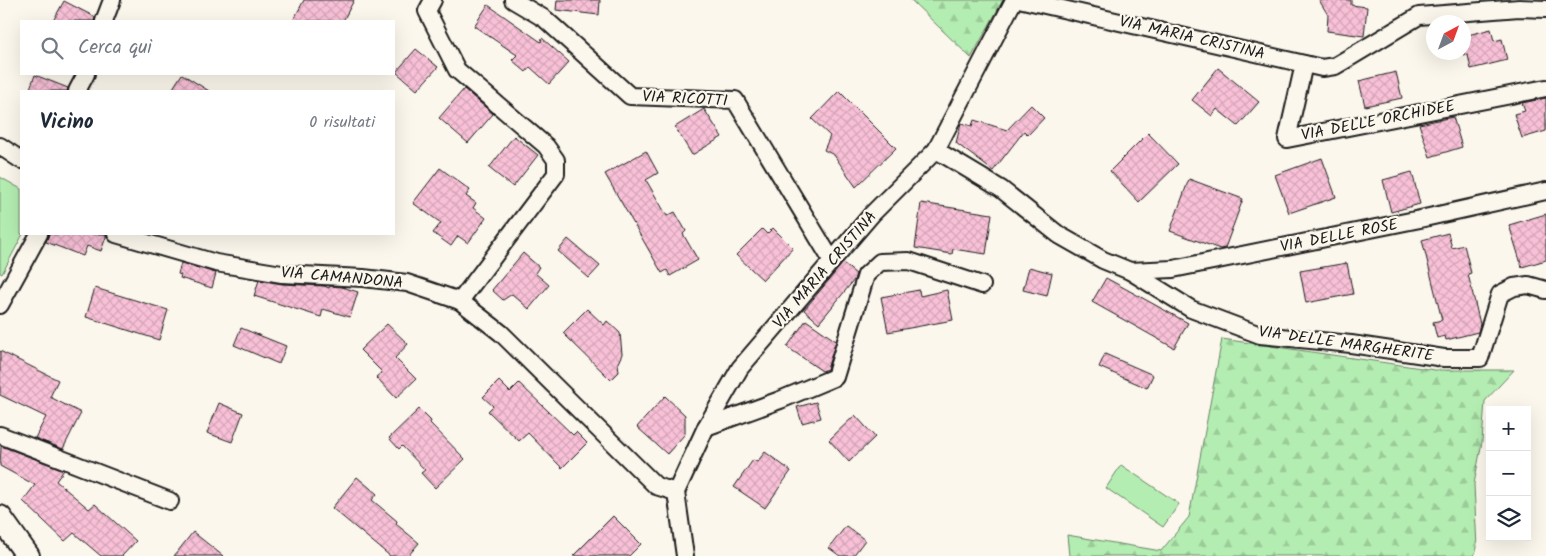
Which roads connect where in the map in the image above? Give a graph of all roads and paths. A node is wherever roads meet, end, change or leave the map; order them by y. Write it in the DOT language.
graph roads {
  1 [pos="112,0"];
  2 [pos="433,0"];
  3 [pos="513,0"];
  4 [pos="1014,0"];
  5 [pos="1023,0"];
  6 [pos="1546,9"];
  7 [pos="104,20"];
  8 [pos="1304,64"];
  9 [pos="85,75"];
  10 [pos="1546,88"];
  11 [pos="78,90"];
  12 [pos="0,146"];
  13 [pos="936,150"];
  14 [pos="20,159"];
  15 [pos="1546,191"];
  16 [pos="38,235"];
  17 [pos="119,235"];
  18 [pos="832,261"];
  19 [pos="1130,271"];
  20 [pos="982,285"];
  21 [pos="1546,290"];
  22 [pos="460,301"];
  23 [pos="0,306"];
  24 [pos="706,426"];
  25 [pos="0,435"];
  26 [pos="676,492"];
  27 [pos="170,501"];
  28 [pos="0,517"];
  29 [pos="687,552"];
  30 [pos="28,556"];
  1 -- 7 [label="street"];
  2 -- 22 [label="street"];
  3 -- 18 [label="street, VIA RICOTTI"];
  4 -- 13 [label="street, VIA MARIA CRISTINA"];
  5 -- 8 [label="street, VIA MARIA CRISTINA"];
  6 -- 8 [label="street, VIA MARIA CRISTINA"];
  8 -- 10 [label="street, VIA DELLE ORCHIDEE"];
  9 -- 11 [label="street"];
  12 -- 14 [label="street"];
  13 -- 18 [label="street, VIA MARIA CRISTINA"];
  13 -- 19 [label="street, VIA DELLE MARGHERITE"];
  15 -- 19 [label="street, VIA DELLE ROSE"];
  16 -- 23 [label="street"];
  17 -- 22 [label="street, VIA CAMANDONA"];
  18 -- 24 [label="street, VIA MARIA CRISTINA"];
  19 -- 21 [label="street, VIA DELLE MARGHERITE"];
  20 -- 24 [label="street"];
  22 -- 26 [label="street, VIA CAMANDONA"];
  24 -- 26 [label="street, VIA MARIA CRISTINA"];
  25 -- 27 [label="street"];
  26 -- 29 [label="street"];
  28 -- 30 [label="main road"];
}
